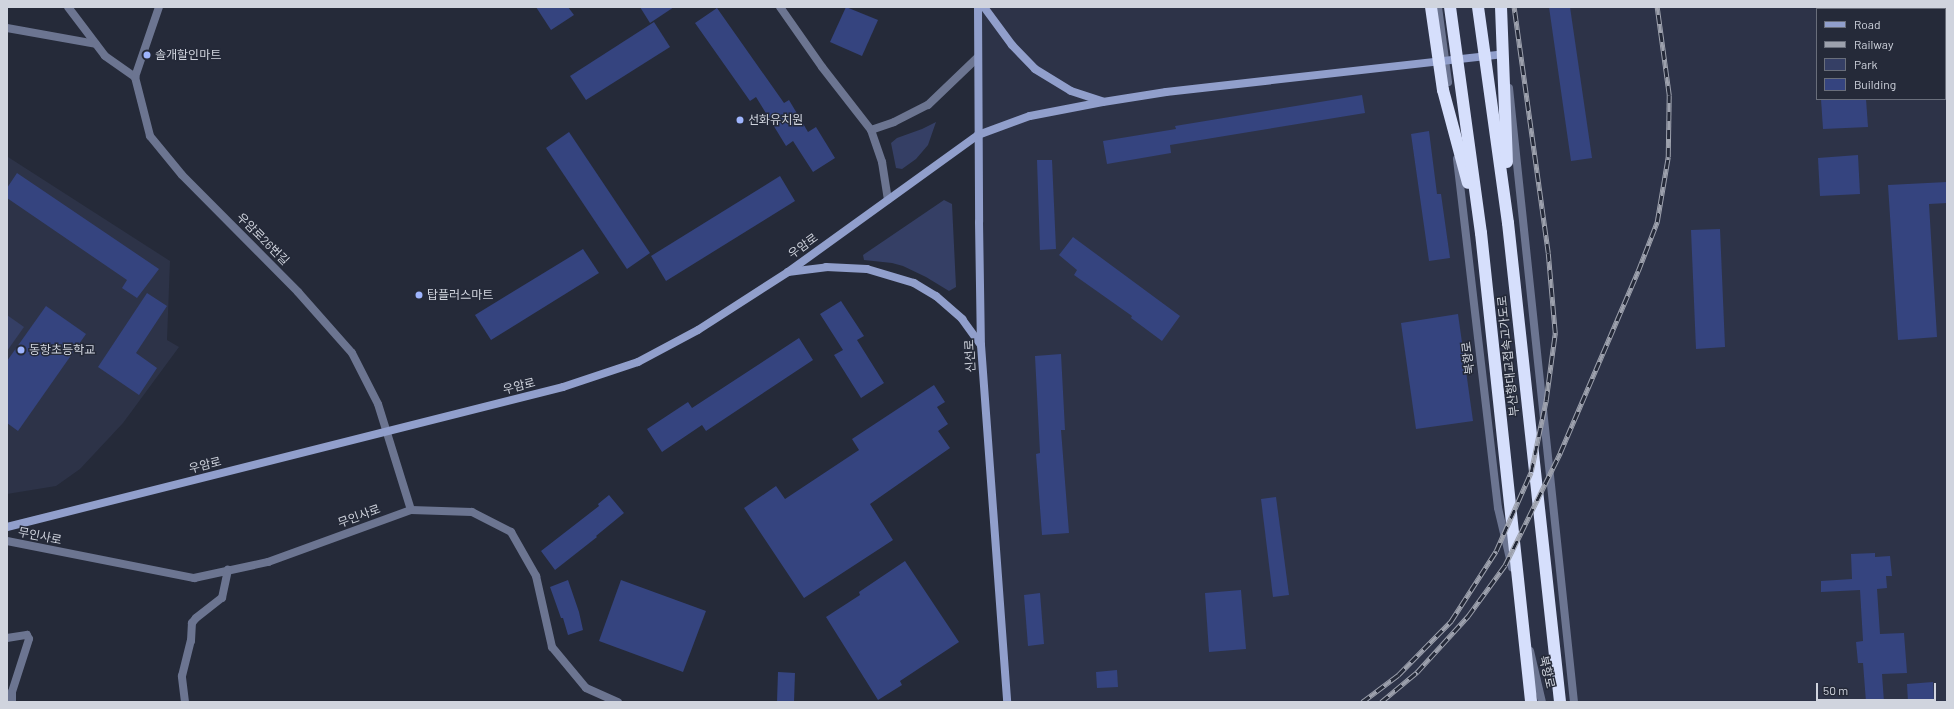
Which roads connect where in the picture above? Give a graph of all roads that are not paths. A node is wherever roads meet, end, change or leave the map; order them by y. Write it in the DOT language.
graph roads {
  1 [pos="68,7"];
  2 [pos="159,7"];
  3 [pos="780,7"];
  4 [pos="978,7"];
  5 [pos="984,7"];
  6 [pos="1431,7"];
  7 [pos="1438,7"];
  8 [pos="1450,7"];
  9 [pos="1478,7"];
  10 [pos="1497,7"];
  11 [pos="1501,7"];
  12 [pos="7,28"];
  13 [pos="96,44"];
  14 [pos="1504,54"];
  15 [pos="978,57"];
  16 [pos="1445,60"];
  17 [pos="135,77"];
  18 [pos="1103,102"];
  19 [pos="871,130"];
  20 [pos="978,135"];
  21 [pos="888,200"];
  22 [pos="1508,223"];
  23 [pos="1481,233"];
  24 [pos="788,272"];
  25 [pos="982,345"];
  26 [pos="411,510"];
  27 [pos="7,527"];
  28 [pos="7,541"];
  29 [pos="228,570"];
  30 [pos="7,638"];
  31 [pos="12,702"];
  32 [pos="185,702"];
  33 [pos="618,702"];
  34 [pos="1007,702"];
  35 [pos="1531,702"];
  36 [pos="1542,702"];
  37 [pos="1560,702"];
  38 [pos="1574,702"];
  1 -- 13 [label="street"];
  2 -- 17 [label="street"];
  3 -- 19 [label="street"];
  4 -- 15 [label="main road, 신선로"];
  5 -- 18 [label="main road"];
  6 -- 23 [label="highway"];
  7 -- 16 [label="street, 북항로"];
  8 -- 23 [label="highway, 부산항대교접속고가도로"];
  9 -- 22 [label="highway, 부산항대교접속고가도로"];
  10 -- 14 [label="street, 북항로"];
  11 -- 22 [label="highway"];
  12 -- 13 [label="street"];
  13 -- 17 [label="street"];
  14 -- 16 [label="main road, 우암로"];
  14 -- 38 [label="street, 북항로"];
  15 -- 19 [label="street"];
  15 -- 20 [label="main road, 신선로"];
  16 -- 18 [label="main road, 우암로"];
  16 -- 36 [label="street, 북항로"];
  17 -- 26 [label="street, 우암로26번길"];
  18 -- 20 [label="main road, 우암로"];
  19 -- 21 [label="street"];
  20 -- 21 [label="main road, 우암로"];
  20 -- 25 [label="main road, 신선로"];
  21 -- 24 [label="main road, 우암로"];
  22 -- 37 [label="highway, 부산항대교접속고가도로"];
  23 -- 35 [label="highway, 부산항대교접속고가도로"];
  24 -- 25 [label="main road"];
  24 -- 27 [label="main road, 우암로"];
  25 -- 34 [label="main road, 신선로"];
  26 -- 29 [label="street, 무인사로"];
  26 -- 33 [label="street, 무인사로"];
  28 -- 29 [label="street, 무인사로"];
  29 -- 32 [label="street"];
  30 -- 31 [label="street"];
}
